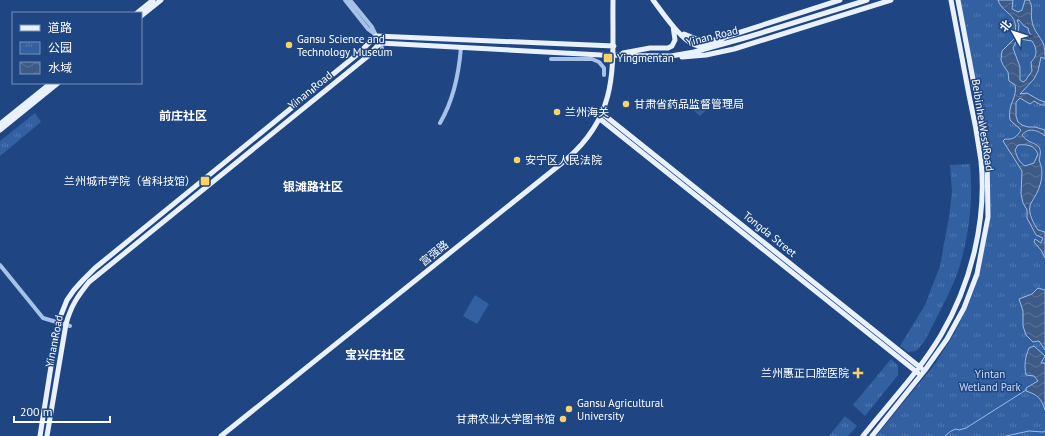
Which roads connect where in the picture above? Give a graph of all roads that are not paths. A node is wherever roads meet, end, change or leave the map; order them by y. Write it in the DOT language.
graph roads {
  1 [pos="153,0"];
  2 [pos="161,0"];
  3 [pos="345,0"];
  4 [pos="350,0"];
  5 [pos="613,0"];
  6 [pos="652,0"];
  7 [pos="840,0"];
  8 [pos="857,0"];
  9 [pos="867,0"];
  10 [pos="891,0"];
  11 [pos="951,0"];
  12 [pos="958,0"];
  13 [pos="138,12"];
  14 [pos="142,15"];
  15 [pos="672,25"];
  16 [pos="376,36"];
  17 [pos="747,36"];
  18 [pos="381,45"];
  19 [pos="614,46"];
  20 [pos="461,47"];
  21 [pos="613,55"];
  22 [pos="671,56"];
  23 [pos="551,59"];
  24 [pos="592,59"];
  25 [pos="604,75"];
  26 [pos="50,84"];
  27 [pos="57,84"];
  28 [pos="603,114"];
  29 [pos="600,119"];
  30 [pos="440,123"];
  31 [pos="0,124"];
  32 [pos="0,130"];
  33 [pos="0,265"];
  34 [pos="59,323"];
  35 [pos="68,325"];
  36 [pos="919,366"];
  37 [pos="925,370"];
  38 [pos="915,371"];
  39 [pos="921,376"];
  40 [pos="40,436"];
  41 [pos="47,436"];
  42 [pos="221,436"];
  43 [pos="863,436"];
  44 [pos="872,436"];
  1 -- 13 [label="main road"];
  2 -- 14 [label="main road"];
  3 -- 16 [label="street"];
  4 -- 16 [label="street"];
  5 -- 19 [label="main road, 富强路"];
  6 -- 15 [label="main road"];
  7 -- 15 [label="main road"];
  8 -- 17 [label="main road"];
  9 -- 17 [label="main road"];
  10 -- 22 [label="main road"];
  11 -- 36 [label="main road, Beibinhe West Road"];
  12 -- 37 [label="main road, Beibinhe West Road"];
  15 -- 17 [label="main road, Yinan Road"];
  15 -- 21 [label="main road"];
  16 -- 18 [label="street"];
  16 -- 19 [label="main road"];
  16 -- 34 [label="main road, Yinan Road"];
  17 -- 22 [label="main road, Yinan Road"];
  18 -- 20 [label="main road, Yinan Road"];
  18 -- 35 [label="main road, Yinan Road"];
  19 -- 21 [label="main road, 富强路"];
  20 -- 21 [label="main road, Yinan Road"];
  20 -- 30 [label="street"];
  21 -- 22 [label="main road, Yinan Road"];
  21 -- 24 [label="street"];
  21 -- 28 [label="main road, 富强路"];
  23 -- 24 [label="street"];
  24 -- 25 [label="street"];
  26 -- 31 [label="main road"];
  27 -- 32 [label="main road"];
  28 -- 29 [label="main road, 富强路"];
  28 -- 36 [label="main road, Tongda Street"];
  29 -- 38 [label="main road, Tongda Street"];
  29 -- 42 [label="main road, 富强路"];
  33 -- 34 [label="street"];
  34 -- 35 [label="street"];
  34 -- 40 [label="main road, Yinan Road"];
  35 -- 41 [label="main road, Yinan Road"];
  36 -- 37 [label="main road, Tongda Street"];
  36 -- 38 [label="main road, Beibinhe West Road"];
  37 -- 39 [label="main road, Beibinhe West Road"];
  38 -- 39 [label="main road, Tongda Street"];
  38 -- 43 [label="main road, Beibinhe West Road"];
  39 -- 44 [label="main road, Beibinhe West Road"];
}
